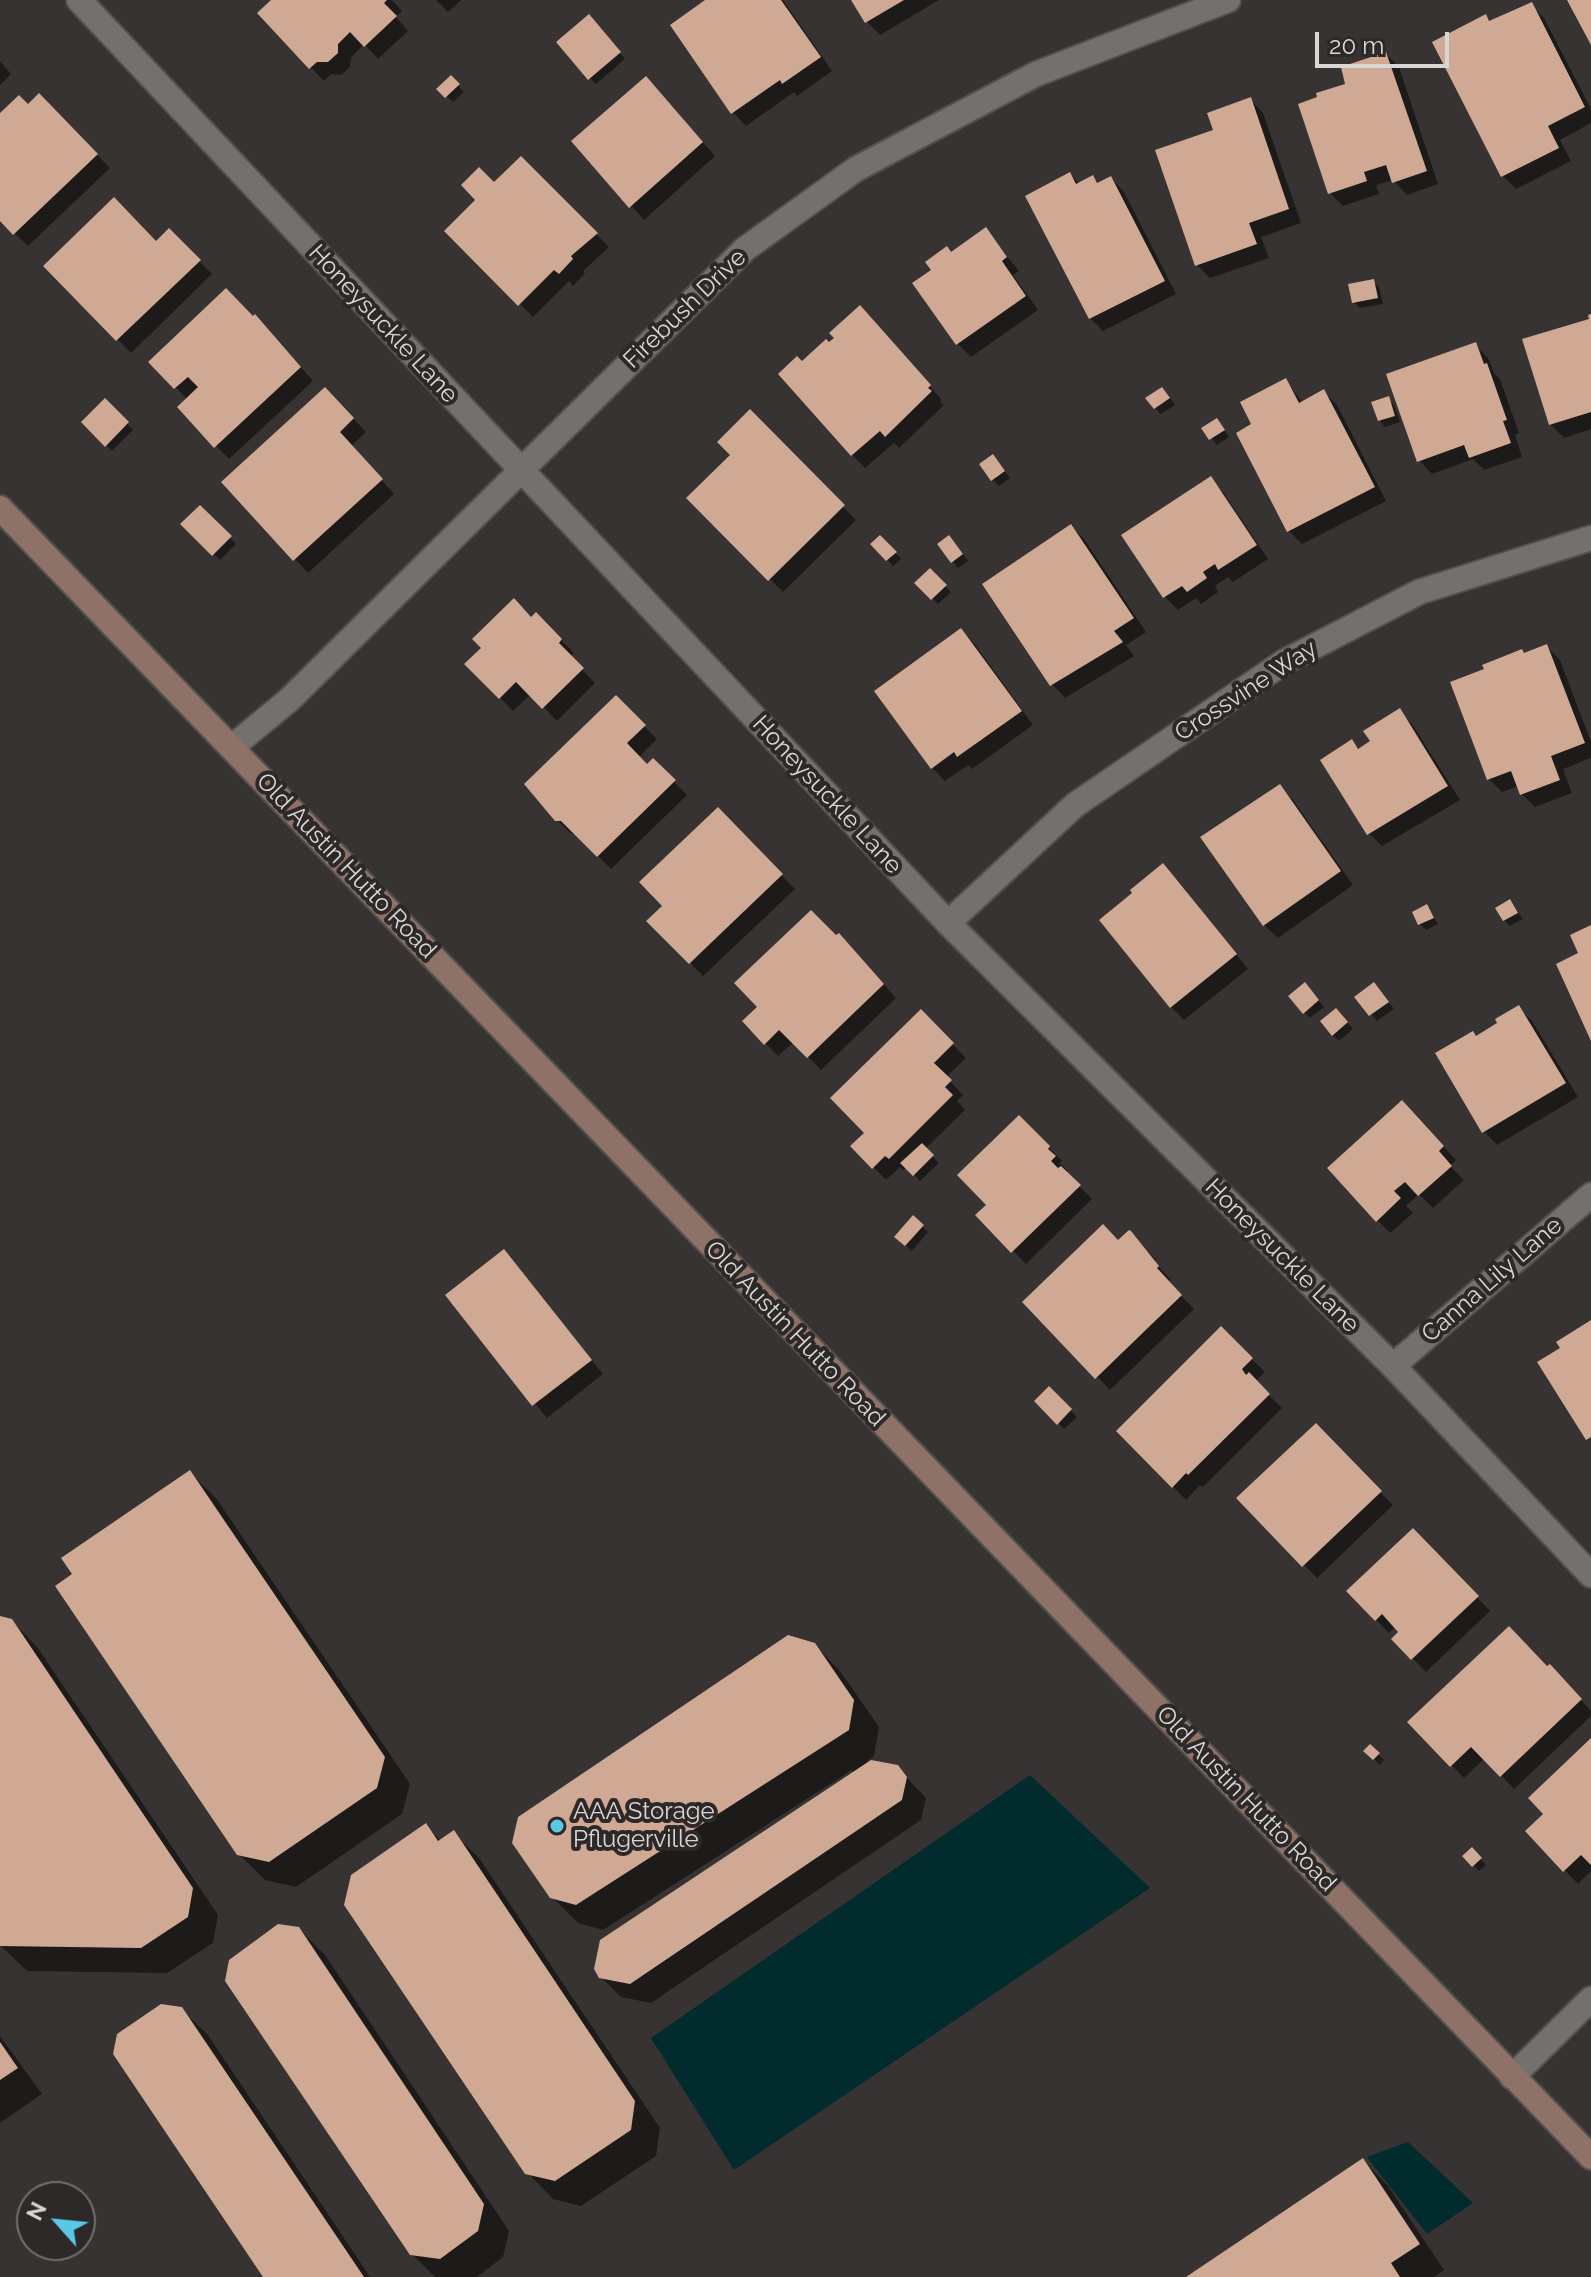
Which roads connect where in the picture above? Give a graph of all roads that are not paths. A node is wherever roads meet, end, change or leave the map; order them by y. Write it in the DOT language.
graph roads {
  1 [pos="1228,0"];
  2 [pos="89,3"];
  3 [pos="522,468"];
  4 [pos="0,508"];
  5 [pos="1591,538"];
  6 [pos="232,747"];
  7 [pos="948,923"];
  8 [pos="1591,1195"];
  9 [pos="1393,1366"];
  10 [pos="1591,1575"];
  11 [pos="1591,1999"];
  12 [pos="1512,2077"];
  13 [pos="1591,2157"];
  1 -- 3 [label="street, Firebush Drive"];
  2 -- 3 [label="street, Honeysuckle Lane"];
  3 -- 6 [label="street, Firebush Drive"];
  3 -- 7 [label="street, Honeysuckle Lane"];
  4 -- 6 [label="street, Old Austin Hutto Road"];
  5 -- 7 [label="street, Crossvine Way"];
  6 -- 12 [label="street, Old Austin Hutto Road"];
  7 -- 9 [label="street, Honeysuckle Lane"];
  8 -- 9 [label="street, Canna Lily Lane"];
  9 -- 10 [label="street, Honeysuckle Lane"];
  11 -- 12 [label="street"];
  12 -- 13 [label="street, Old Austin Hutto Road"];
}
